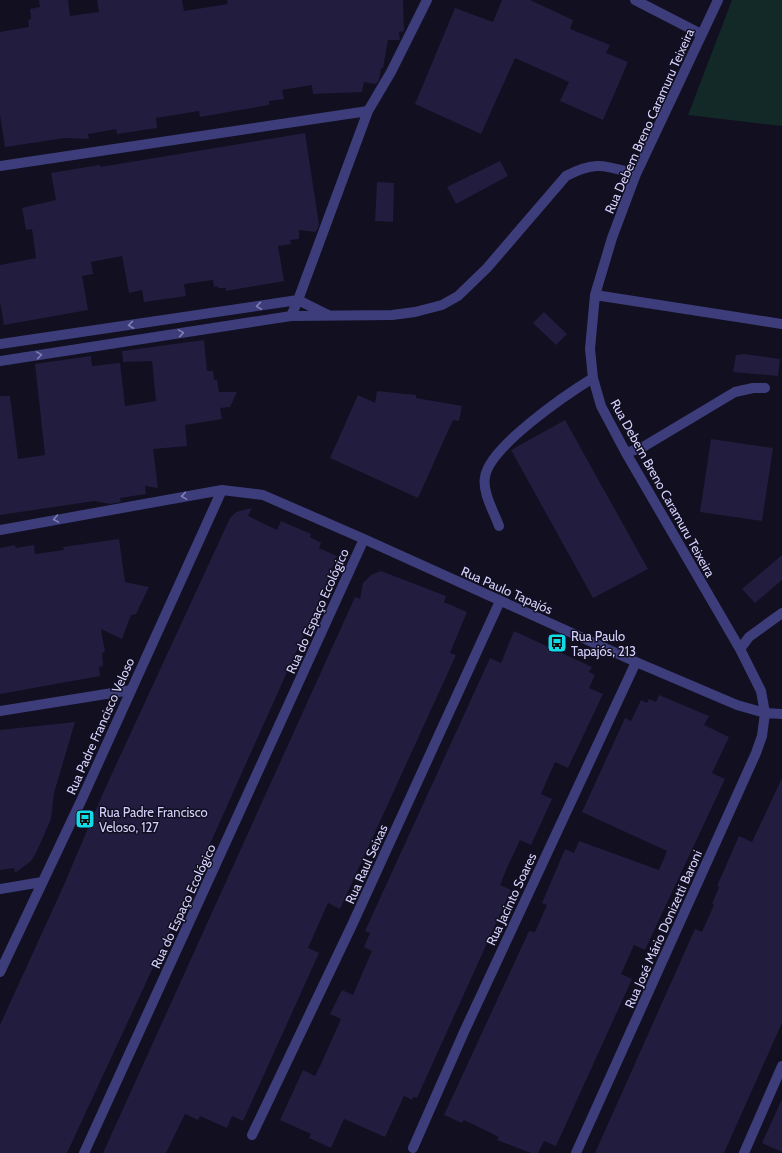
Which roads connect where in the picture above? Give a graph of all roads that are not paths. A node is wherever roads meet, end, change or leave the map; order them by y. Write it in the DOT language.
graph roads {
  1 [pos="427,0"];
  2 [pos="635,0"];
  3 [pos="718,0"];
  4 [pos="701,34"];
  5 [pos="368,111"];
  6 [pos="0,166"];
  7 [pos="636,174"];
  8 [pos="595,295"];
  9 [pos="298,300"];
  10 [pos="290,316"];
  11 [pos="332,316"];
  12 [pos="782,324"];
  13 [pos="0,344"];
  14 [pos="0,361"];
  15 [pos="593,378"];
  16 [pos="765,388"];
  17 [pos="626,453"];
  18 [pos="222,490"];
  19 [pos="499,526"];
  20 [pos="0,530"];
  21 [pos="364,539"];
  22 [pos="500,601"];
  23 [pos="782,613"];
  24 [pos="740,649"];
  25 [pos="636,662"];
  26 [pos="131,690"];
  27 [pos="0,711"];
  28 [pos="765,713"];
  29 [pos="782,714"];
  30 [pos="42,882"];
  31 [pos="0,889"];
  32 [pos="0,972"];
  33 [pos="782,1066"];
  34 [pos="252,1135"];
  35 [pos="413,1148"];
  36 [pos="84,1153"];
  37 [pos="576,1153"];
  38 [pos="744,1153"];
  1 -- 5 [label="street"];
  2 -- 4 [label="street"];
  3 -- 4 [label="street, Rua Debem Breno Caramuru Teixeira"];
  4 -- 7 [label="street, Rua Debem Breno Caramuru Teixeira"];
  5 -- 6 [label="street"];
  5 -- 9 [label="street"];
  7 -- 8 [label="street, Rua Debem Breno Caramuru Teixeira"];
  7 -- 11 [label="street"];
  8 -- 12 [label="street"];
  8 -- 15 [label="street, Rua Debem Breno Caramuru Teixeira"];
  9 -- 10 [label="street"];
  9 -- 11 [label="street"];
  9 -- 13 [label="street, one-way"];
  10 -- 11 [label="street"];
  14 -- 10 [label="street, one-way"];
  15 -- 17 [label="street, Rua Debem Breno Caramuru Teixeira"];
  15 -- 19 [label="street"];
  16 -- 17 [label="street"];
  17 -- 24 [label="street, Rua Debem Breno Caramuru Teixeira"];
  18 -- 20 [label="street, Rua Paulo Tapajós, one-way"];
  18 -- 21 [label="street, Rua Paulo Tapajós"];
  18 -- 26 [label="street, Rua Padre Francisco Veloso"];
  21 -- 22 [label="street, Rua Paulo Tapajós"];
  21 -- 36 [label="street, Rua do Espaço Ecológico"];
  22 -- 25 [label="street, Rua Paulo Tapajós"];
  22 -- 34 [label="street, Rua Raul Seixas"];
  23 -- 24 [label="street"];
  24 -- 28 [label="street, Rua Debem Breno Caramuru Teixeira"];
  25 -- 28 [label="street, Rua Paulo Tapajós"];
  25 -- 35 [label="street, Rua Jacinto Soares"];
  26 -- 27 [label="street"];
  26 -- 30 [label="street, Rua Padre Francisco Veloso"];
  28 -- 29 [label="street, Rua Paulo Tapajós"];
  28 -- 37 [label="street, Rua José Mário Donizetti Baroni"];
  30 -- 31 [label="street"];
  30 -- 32 [label="street, Rua Padre Francisco Veloso"];
  33 -- 38 [label="street"];
}
